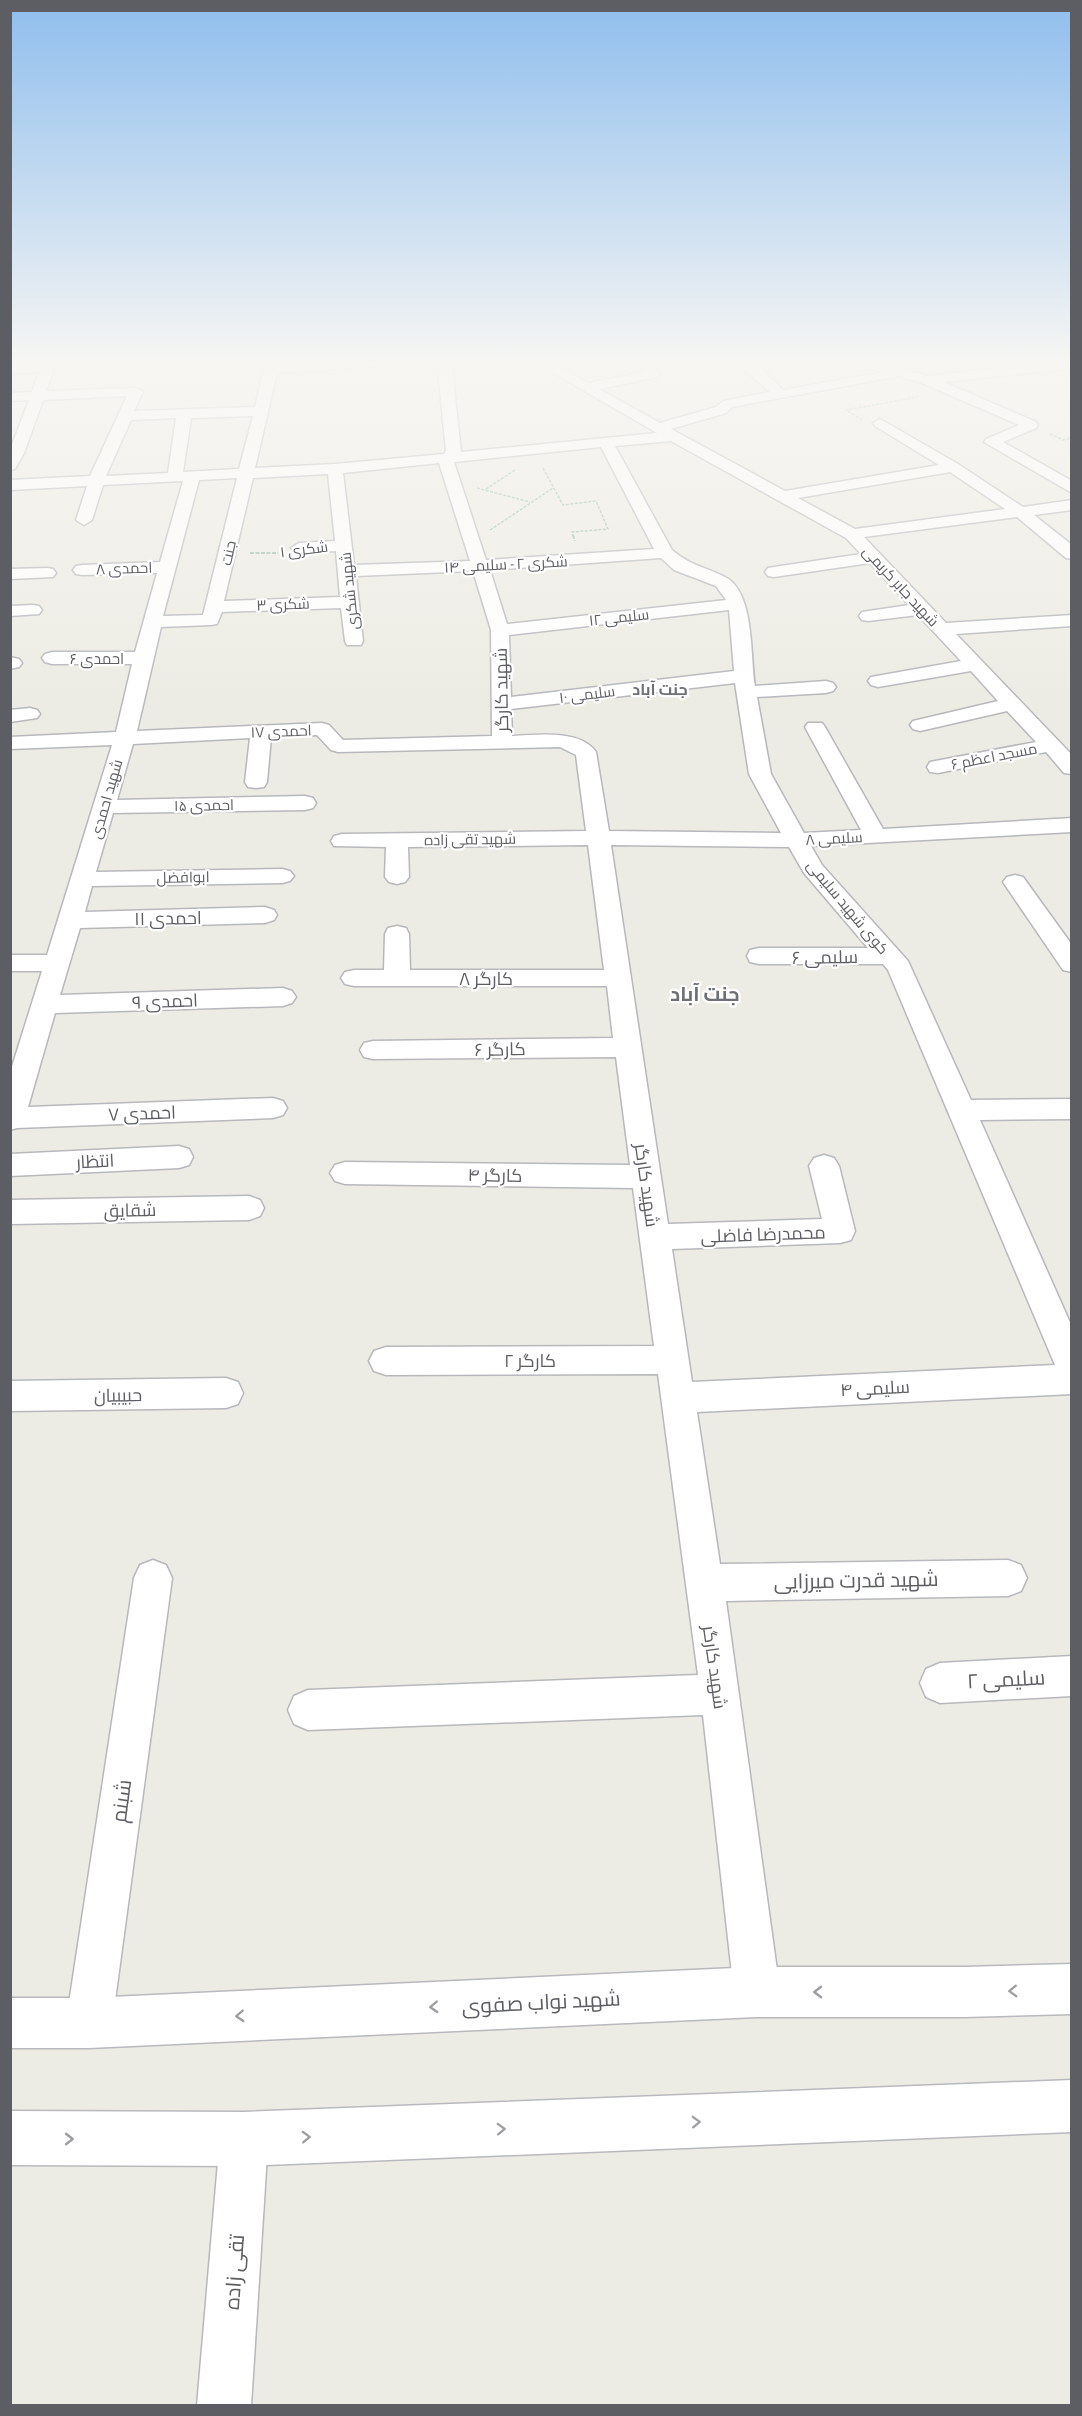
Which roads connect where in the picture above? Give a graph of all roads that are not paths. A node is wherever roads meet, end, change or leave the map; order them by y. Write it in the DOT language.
graph roads {
  1 [pos="100,473"];
  2 [pos="183,473"];
  3 [pos="245,473"];
  4 [pos="251,473"];
  5 [pos="335,473"];
  6 [pos="450,473"];
  7 [pos="622,473"];
  8 [pos="740,473"];
  9 [pos="919,473"];
  10 [pos="962,473"];
  11 [pos="1044,473"];
  12 [pos="183,476"];
  13 [pos="96,481"];
  14 [pos="10,485"];
  15 [pos="1071,488"];
  16 [pos="782,496"];
  17 [pos="1071,505"];
  18 [pos="1019,511"];
  19 [pos="84,520"];
  20 [pos="852,534"];
  21 [pos="344,545"];
  22 [pos="299,548"];
  23 [pos="665,553"];
  24 [pos="476,554"];
  25 [pos="1071,554"];
  26 [pos="163,555"];
  27 [pos="874,557"];
  28 [pos="10,559"];
  29 [pos="82,570"];
  30 [pos="346,571"];
  31 [pos="774,572"];
  32 [pos="10,574"];
  33 [pos="350,602"];
  34 [pos="738,604"];
  35 [pos="216,606"];
  36 [pos="923,609"];
  37 [pos="33,610"];
  38 [pos="10,611"];
  39 [pos="868,616"];
  40 [pos="1071,620"];
  41 [pos="153,622"];
  42 [pos="942,629"];
  43 [pos="500,630"];
  44 [pos="354,641"];
  45 [pos="52,658"];
  46 [pos="143,658"];
  47 [pos="975,665"];
  48 [pos="878,681"];
  49 [pos="745,684"];
  50 [pos="826,687"];
  51 [pos="501,704"];
  52 [pos="1011,704"];
  53 [pos="920,725"];
  54 [pos="815,727"];
  55 [pos="261,732"];
  56 [pos="125,737"];
  57 [pos="502,742"];
  58 [pos="10,743"];
  59 [pos="1050,745"];
  60 [pos="938,767"];
  61 [pos="1071,768"];
  62 [pos="256,782"];
  63 [pos="305,803"];
  64 [pos="104,807"];
  65 [pos="1071,825"];
  66 [pos="875,836"];
  67 [pos="597,838"];
  68 [pos="398,840"];
  69 [pos="797,840"];
  70 [pos="342,841"];
  71 [pos="282,876"];
  72 [pos="396,877"];
  73 [pos="83,879"];
  74 [pos="1015,882"];
  75 [pos="265,915"];
  76 [pos="71,920"];
  77 [pos="397,934"];
  78 [pos="759,956"];
  79 [pos="890,956"];
  80 [pos="10,963"];
  81 [pos="59,963"];
  82 [pos="1071,964"];
  83 [pos="354,978"];
  84 [pos="396,978"];
  85 [pos="617,978"];
  86 [pos="283,997"];
  87 [pos="47,1004"];
  88 [pos="627,1047"];
  89 [pos="373,1050"];
  90 [pos="273,1108"];
  91 [pos="1071,1109"];
  92 [pos="962,1110"];
  93 [pos="11,1119"];
  94 [pos="179,1157"];
  95 [pos="10,1165"];
  96 [pos="824,1166"];
  97 [pos="345,1173"];
  98 [pos="646,1176"];
  99 [pos="249,1208"];
  100 [pos="10,1212"];
  101 [pos="655,1237"];
  102 [pos="673,1360"];
  103 [pos="386,1361"];
  104 [pos="1071,1365"];
  105 [pos="1071,1379"];
  106 [pos="226,1393"];
  107 [pos="10,1396"];
  108 [pos="678,1398"];
  109 [pos="153,1578"];
  110 [pos="1008,1578"];
  111 [pos="703,1583"];
  112 [pos="1071,1676"];
  113 [pos="940,1683"];
  114 [pos="720,1694"];
  115 [pos="308,1710"];
  116 [pos="1071,1989"];
  117 [pos="757,1992"];
  118 [pos="10,2023"];
  119 [pos="89,2023"];
  120 [pos="1071,2106"];
  121 [pos="10,2139"];
  122 [pos="244,2139"];
  123 [pos="224,2406"];
  1 -- 13 [label="street"];
  2 -- 12 [label="street, شهید احمدی"];
  3 -- 4 [label="street"];
  3 -- 12 [label="street"];
  3 -- 35 [label="street, جنت"];
  5 -- 21 [label="street, شهید شکری"];
  6 -- 24 [label="street, شهید کارگر"];
  7 -- 23 [label="street"];
  8 -- 16 [label="street, شهید جابر کریمی"];
  9 -- 16 [label="street"];
  10 -- 18 [label="street"];
  11 -- 15 [label="street"];
  12 -- 13 [label="street"];
  12 -- 26 [label="street, شهید احمدی"];
  13 -- 14 [label="street"];
  13 -- 19 [label="street"];
  16 -- 20 [label="street, شهید جابر کریمی"];
  17 -- 18 [label="street"];
  18 -- 20 [label="street"];
  18 -- 25 [label="street"];
  20 -- 27 [label="street, شهید جابر کریمی"];
  21 -- 22 [label="street, شکری ۱"];
  21 -- 30 [label="street, شهید شکری"];
  23 -- 24 [label="street, شکری ۲ - سلیمی ۱۴"];
  23 -- 34 [label="street"];
  24 -- 30 [label="street, شکری ۲ - سلیمی ۱۴"];
  24 -- 43 [label="street, شهید کارگر"];
  26 -- 29 [label="street, احمدی ۸"];
  26 -- 41 [label="street, شهید احمدی"];
  27 -- 31 [label="street"];
  27 -- 36 [label="street, شهید جابر کریمی"];
  28 -- 32 [label="street"];
  30 -- 33 [label="street, شهید شکری"];
  33 -- 35 [label="street, شکری ۳"];
  33 -- 44 [label="street, شهید شکری"];
  34 -- 43 [label="street, سلیمی ۱۲"];
  34 -- 49 [label="street, کوی شهید سلیمی"];
  35 -- 41 [label="street"];
  36 -- 39 [label="street"];
  36 -- 42 [label="street, شهید جابر کریمی"];
  37 -- 38 [label="street"];
  40 -- 42 [label="street"];
  41 -- 46 [label="street, شهید احمدی"];
  42 -- 47 [label="street, شهید جابر کریمی"];
  43 -- 51 [label="street, شهید کارگر"];
  45 -- 46 [label="street, احمدی ۶"];
  46 -- 56 [label="street, شهید احمدی"];
  47 -- 48 [label="street"];
  47 -- 52 [label="street, شهید جابر کریمی"];
  49 -- 50 [label="street, سلیمی ۱۰"];
  49 -- 51 [label="street, سلیمی ۱۰"];
  49 -- 69 [label="street, کوی شهید سلیمی"];
  51 -- 57 [label="street, شهید کارگر"];
  52 -- 53 [label="street"];
  52 -- 59 [label="street, شهید جابر کریمی"];
  54 -- 66 [label="street"];
  55 -- 56 [label="street, احمدی ۱۷"];
  55 -- 57 [label="street, احمدی ۱۷"];
  55 -- 62 [label="street"];
  56 -- 58 [label="street, احمدی ۱۷"];
  56 -- 64 [label="street, شهید احمدی"];
  57 -- 67 [label="street, شهید کارگر"];
  59 -- 60 [label="street, مسجد اعظم ۶"];
  59 -- 61 [label="street, شهید جابر کریمی"];
  63 -- 64 [label="street, احمدی ۱۵"];
  64 -- 73 [label="street, شهید احمدی"];
  65 -- 66 [label="street, سلیمی ۸"];
  66 -- 69 [label="street, سلیمی ۸"];
  67 -- 68 [label="street, شهید تقی زاده"];
  67 -- 69 [label="street, سلیمی ۸"];
  67 -- 85 [label="street, شهید کارگر"];
  68 -- 70 [label="street, شهید تقی زاده"];
  68 -- 72 [label="street"];
  69 -- 79 [label="street, کوی شهید سلیمی"];
  71 -- 73 [label="street, ابوافضل"];
  73 -- 76 [label="street, شهید احمدی"];
  74 -- 82 [label="street"];
  75 -- 76 [label="street, احمدی ۱۱"];
  76 -- 81 [label="street, شهید احمدی"];
  77 -- 84 [label="street"];
  78 -- 79 [label="street, سلیمی ۶"];
  79 -- 92 [label="street, کوی شهید سلیمی"];
  80 -- 81 [label="street"];
  81 -- 87 [label="street, شهید احمدی"];
  83 -- 84 [label="street, کارگر ۸"];
  84 -- 85 [label="street, کارگر ۸"];
  85 -- 88 [label="street, شهید کارگر"];
  86 -- 87 [label="street, احمدی ۹"];
  87 -- 93 [label="street, شهید احمدی"];
  88 -- 89 [label="street, کارگر ۶"];
  88 -- 98 [label="street, شهید کارگر"];
  90 -- 93 [label="street, احمدی ۷"];
  91 -- 92 [label="street"];
  92 -- 104 [label="street, کوی شهید سلیمی"];
  94 -- 95 [label="street, انتظار"];
  96 -- 101 [label="street, محمدرضا فاضلی"];
  97 -- 98 [label="street, کارگر ۴"];
  98 -- 101 [label="street, شهید کارگر"];
  99 -- 100 [label="street, شقایق"];
  101 -- 102 [label="street, شهید کارگر"];
  102 -- 103 [label="street, کارگر ۲"];
  102 -- 108 [label="street, شهید کارگر"];
  105 -- 108 [label="street, سلیمی ۴"];
  106 -- 107 [label="street, حبیبیان"];
  108 -- 111 [label="street, شهید کارگر"];
  109 -- 119 [label="street, شبنم"];
  110 -- 111 [label="street, شهید قدرت میرزایی"];
  111 -- 114 [label="street, شهید کارگر"];
  112 -- 113 [label="street, سلیمی ۲"];
  114 -- 115 [label="street"];
  114 -- 117 [label="street, شهید کارگر"];
  116 -- 117 [label="main road, شهید نواب صفوی, one-way"];
  117 -- 119 [label="main road, شهید نواب صفوی, one-way"];
  118 -- 119 [label="main road, شهید نواب صفوی"];
  122 -- 120 [label="main road, one-way"];
  121 -- 122 [label="main road, one-way"];
  122 -- 123 [label="street, تقی زاده"];
}
